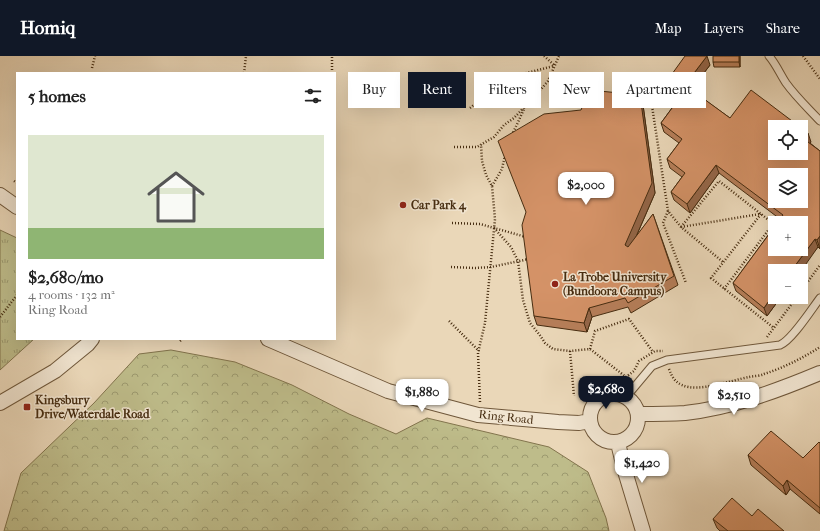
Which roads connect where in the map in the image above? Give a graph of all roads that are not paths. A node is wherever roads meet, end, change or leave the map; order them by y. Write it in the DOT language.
graph roads {
  1 [pos="768,56"];
  2 [pos="820,122"];
  3 [pos="0,195"];
  4 [pos="16,206"];
  5 [pos="820,298"];
  6 [pos="270,340"];
  7 [pos="90,342"];
  8 [pos="820,366"];
  9 [pos="820,373"];
  10 [pos="806,379"];
  11 [pos="626,397"];
  12 [pos="0,403"];
  13 [pos="638,414"];
  14 [pos="590,421"];
  15 [pos="618,443"];
  16 [pos="642,531"];
  1 -- 2 [label="lane"];
  3 -- 4 [label="street"];
  5 -- 11 [label="lane"];
  6 -- 14 [label="street, Ring Road"];
  7 -- 12 [label="street"];
  8 -- 10 [label="lane"];
  9 -- 10 [label="street"];
  10 -- 13 [label="street"];
  11 -- 13 [label="street"];
  11 -- 14 [label="street"];
  13 -- 15 [label="street"];
  14 -- 15 [label="street"];
  15 -- 16 [label="street"];
}
